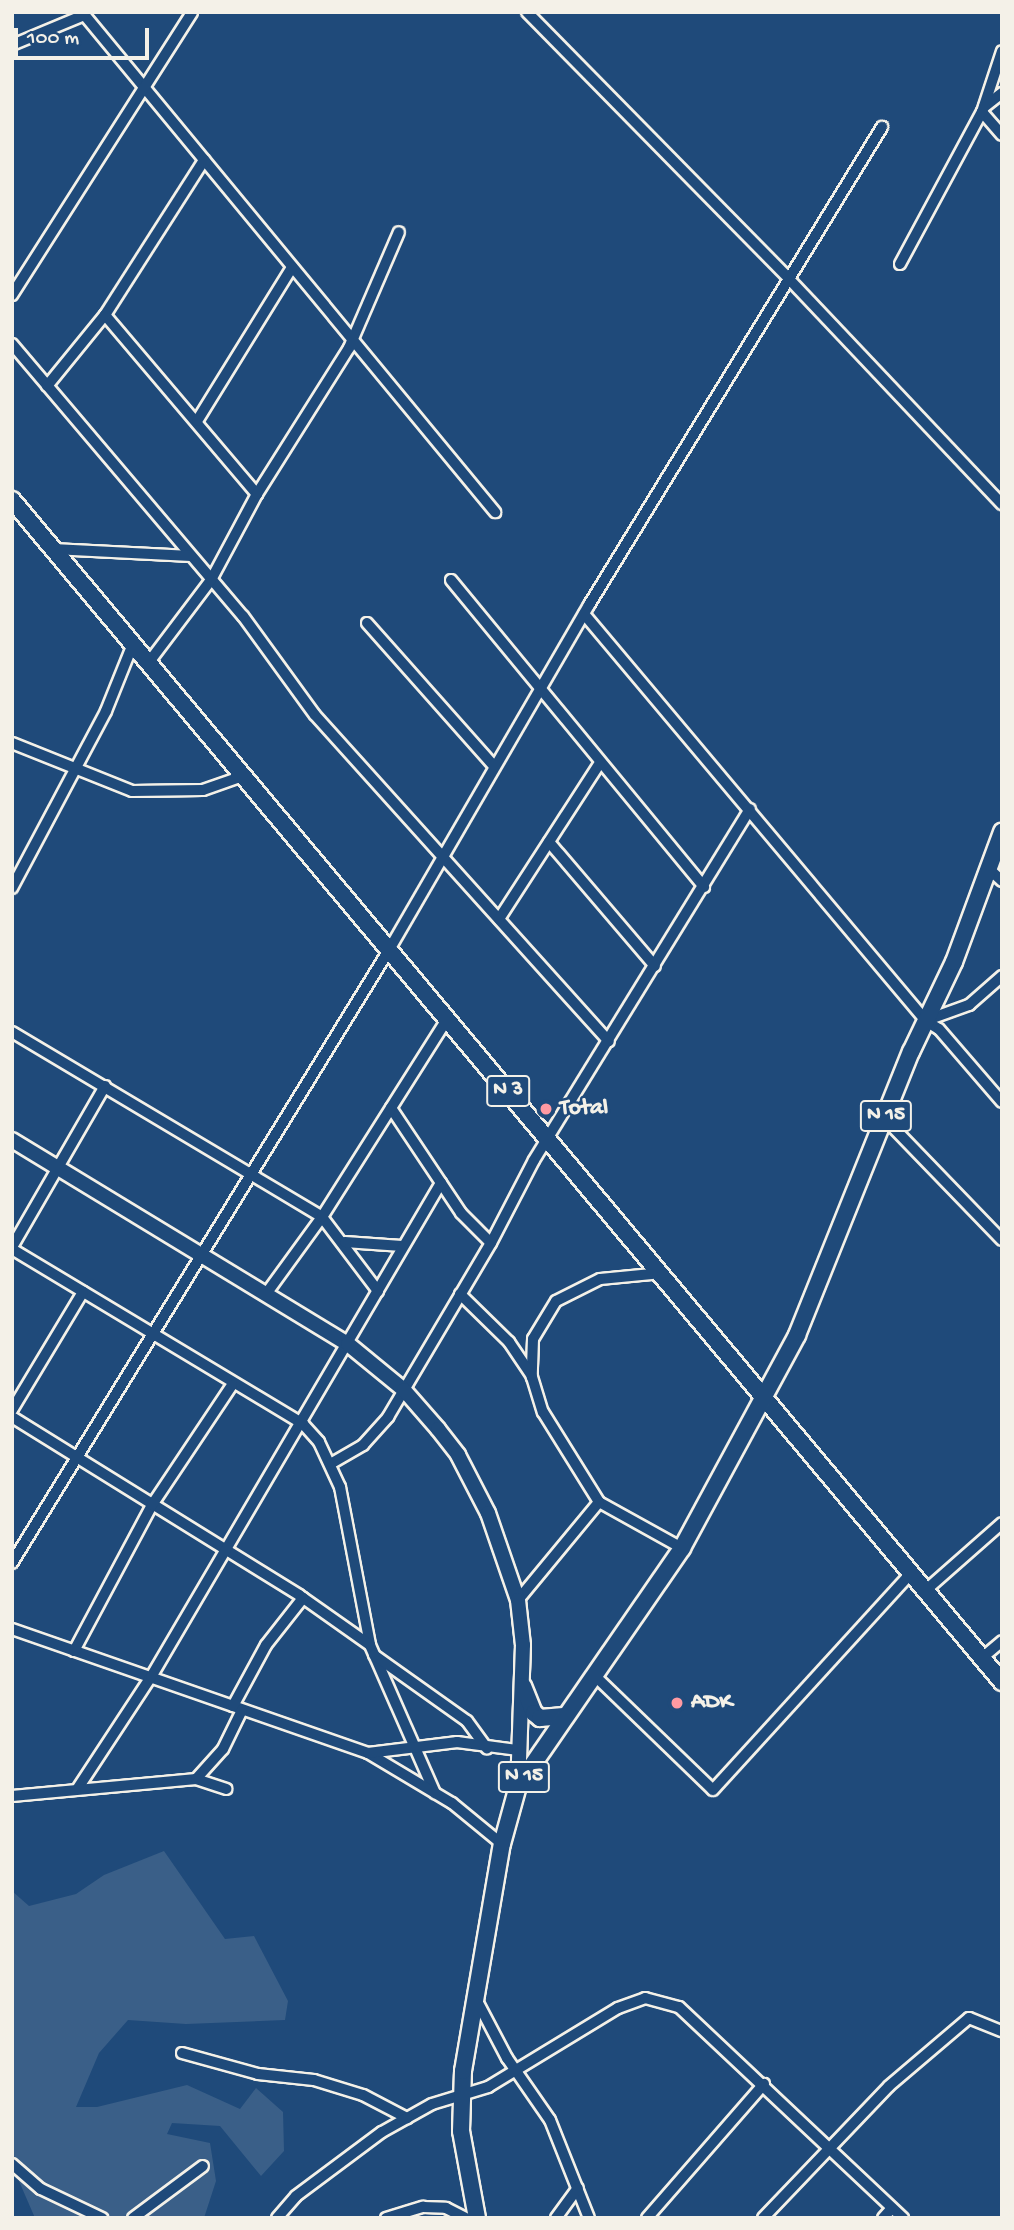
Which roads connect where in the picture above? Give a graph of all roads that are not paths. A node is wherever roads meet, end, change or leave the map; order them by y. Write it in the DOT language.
graph roads {
  1 [pos="192,12"];
  2 [pos="527,12"];
  3 [pos="83,14"];
  4 [pos="12,45"];
  5 [pos="1002,51"];
  6 [pos="146,88"];
  7 [pos="1002,93"];
  8 [pos="983,110"];
  9 [pos="882,127"];
  10 [pos="1002,135"];
  11 [pos="204,160"];
  12 [pos="400,232"];
  13 [pos="900,264"];
  14 [pos="292,267"];
  15 [pos="789,279"];
  16 [pos="12,295"];
  17 [pos="105,315"];
  18 [pos="352,340"];
  19 [pos="12,344"];
  20 [pos="47,386"];
  21 [pos="197,421"];
  22 [pos="257,494"];
  23 [pos="12,500"];
  24 [pos="1002,504"];
  25 [pos="495,512"];
  26 [pos="52,549"];
  27 [pos="191,556"];
  28 [pos="211,580"];
  29 [pos="451,580"];
  30 [pos="584,614"];
  31 [pos="367,623"];
  32 [pos="133,644"];
  33 [pos="149,662"];
  34 [pos="540,692"];
  35 [pos="12,743"];
  36 [pos="600,764"];
  37 [pos="495,766"];
  38 [pos="75,771"];
  39 [pos="243,775"];
  40 [pos="750,809"];
  41 [pos="1002,832"];
  42 [pos="549,842"];
  43 [pos="441,855"];
  44 [pos="988,868"];
  45 [pos="1002,881"];
  46 [pos="704,887"];
  47 [pos="12,888"];
  48 [pos="499,919"];
  49 [pos="389,950"];
  50 [pos="655,965"];
  51 [pos="1002,976"];
  52 [pos="447,1019"];
  53 [pos="926,1021"];
  54 [pos="12,1032"];
  55 [pos="609,1041"];
  56 [pos="105,1086"];
  57 [pos="1002,1102"];
  58 [pos="391,1108"];
  59 [pos="885,1119"];
  60 [pos="549,1139"];
  61 [pos="12,1140"];
  62 [pos="59,1169"];
  63 [pos="251,1170"];
  64 [pos="441,1183"];
  65 [pos="322,1217"];
  66 [pos="1002,1240"];
  67 [pos="345,1242"];
  68 [pos="491,1243"];
  69 [pos="402,1246"];
  70 [pos="12,1248"];
  71 [pos="200,1254"];
  72 [pos="662,1273"];
  73 [pos="378,1291"];
  74 [pos="83,1292"];
  75 [pos="266,1294"];
  76 [pos="460,1294"];
  77 [pos="155,1336"];
  78 [pos="533,1339"];
  79 [pos="509,1342"];
  80 [pos="348,1344"];
  81 [pos="532,1377"];
  82 [pos="232,1385"];
  83 [pos="404,1390"];
  84 [pos="764,1398"];
  85 [pos="12,1410"];
  86 [pos="12,1417"];
  87 [pos="303,1424"];
  88 [pos="78,1462"];
  89 [pos="332,1463"];
  90 [pos="600,1502"];
  91 [pos="152,1505"];
  92 [pos="1002,1523"];
  93 [pos="682,1548"];
  94 [pos="223,1549"];
  95 [pos="12,1563"];
  96 [pos="912,1572"];
  97 [pos="926,1590"];
  98 [pos="303,1598"];
  99 [pos="518,1600"];
  100 [pos="12,1629"];
  101 [pos="1002,1641"];
  102 [pos="372,1650"];
  103 [pos="74,1651"];
  104 [pos="982,1658"];
  105 [pos="594,1675"];
  106 [pos="151,1677"];
  107 [pos="1002,1682"];
  108 [pos="523,1686"];
  109 [pos="238,1708"];
  110 [pos="564,1716"];
  111 [pos="413,1745"];
  112 [pos="486,1749"];
  113 [pos="518,1750"];
  114 [pos="368,1753"];
  115 [pos="196,1779"];
  116 [pos="518,1786"];
  117 [pos="78,1788"];
  118 [pos="226,1789"];
  119 [pos="435,1793"];
  120 [pos="12,1796"];
  121 [pos="502,1844"];
  122 [pos="476,1998"];
  123 [pos="1002,2031"];
  124 [pos="182,2053"];
  125 [pos="515,2069"];
  126 [pos="764,2084"];
  127 [pos="461,2097"];
  128 [pos="407,2118"];
  129 [pos="830,2148"];
  130 [pos="12,2164"];
  131 [pos="203,2166"];
  132 [pos="578,2188"];
  133 [pos="892,2208"];
  134 [pos="102,2218"];
  135 [pos="133,2218"];
  136 [pos="277,2218"];
  137 [pos="386,2218"];
  138 [pos="466,2218"];
  139 [pos="477,2218"];
  140 [pos="556,2218"];
  141 [pos="589,2218"];
  142 [pos="648,2218"];
  143 [pos="763,2218"];
  144 [pos="883,2218"];
  145 [pos="903,2218"];
  1 -- 6 [label="street"];
  2 -- 15 [label="street"];
  3 -- 4 [label="street"];
  3 -- 6 [label="street"];
  5 -- 8 [label="street"];
  6 -- 11 [label="street"];
  6 -- 16 [label="street"];
  7 -- 8 [label="street"];
  8 -- 10 [label="street"];
  8 -- 13 [label="street"];
  9 -- 15 [label="street"];
  11 -- 14 [label="street"];
  11 -- 17 [label="street"];
  12 -- 18 [label="street"];
  14 -- 18 [label="street"];
  14 -- 21 [label="street"];
  15 -- 24 [label="street"];
  15 -- 30 [label="street"];
  17 -- 20 [label="street"];
  17 -- 21 [label="street"];
  18 -- 22 [label="street"];
  18 -- 25 [label="street"];
  19 -- 20 [label="street"];
  20 -- 27 [label="street"];
  21 -- 22 [label="street"];
  22 -- 28 [label="street"];
  23 -- 26 [label="main road, N 3"];
  26 -- 27 [label="street"];
  26 -- 32 [label="main road, N 3"];
  27 -- 28 [label="street"];
  28 -- 33 [label="street"];
  28 -- 43 [label="street"];
  29 -- 34 [label="street"];
  30 -- 34 [label="street"];
  30 -- 40 [label="street"];
  31 -- 37 [label="street"];
  32 -- 33 [label="main road, N 3"];
  32 -- 38 [label="street"];
  33 -- 39 [label="main road, N 3"];
  34 -- 36 [label="street"];
  34 -- 37 [label="street"];
  35 -- 38 [label="street"];
  36 -- 42 [label="street"];
  36 -- 46 [label="street"];
  37 -- 43 [label="street"];
  38 -- 39 [label="street"];
  38 -- 47 [label="street"];
  39 -- 49 [label="main road, N 3"];
  40 -- 46 [label="street"];
  40 -- 53 [label="street"];
  41 -- 44 [label="main road, N 15"];
  42 -- 48 [label="street"];
  42 -- 50 [label="street"];
  43 -- 48 [label="street"];
  43 -- 49 [label="street"];
  44 -- 45 [label="street"];
  44 -- 53 [label="main road, N 15"];
  46 -- 50 [label="street"];
  48 -- 55 [label="street"];
  49 -- 52 [label="main road, N 3"];
  49 -- 63 [label="street"];
  50 -- 55 [label="street"];
  51 -- 53 [label="street"];
  52 -- 58 [label="street"];
  52 -- 60 [label="main road, N 3"];
  53 -- 57 [label="street"];
  53 -- 59 [label="main road, N 15"];
  54 -- 56 [label="street"];
  55 -- 60 [label="street"];
  56 -- 62 [label="street"];
  56 -- 63 [label="street"];
  58 -- 64 [label="street"];
  58 -- 65 [label="street"];
  59 -- 66 [label="street"];
  59 -- 84 [label="main road, N 15"];
  60 -- 68 [label="street"];
  60 -- 72 [label="main road, N 3"];
  61 -- 62 [label="main road"];
  62 -- 70 [label="street"];
  62 -- 71 [label="main road"];
  63 -- 65 [label="street"];
  63 -- 71 [label="street"];
  64 -- 68 [label="street"];
  64 -- 69 [label="street"];
  65 -- 67 [label="street"];
  65 -- 75 [label="street"];
  67 -- 69 [label="street"];
  67 -- 73 [label="street"];
  68 -- 76 [label="street"];
  69 -- 73 [label="street"];
  70 -- 74 [label="street"];
  71 -- 75 [label="main road"];
  71 -- 77 [label="street"];
  72 -- 78 [label="street"];
  72 -- 84 [label="main road, N 3"];
  73 -- 80 [label="street"];
  74 -- 77 [label="street"];
  74 -- 85 [label="street"];
  75 -- 80 [label="main road"];
  76 -- 79 [label="street"];
  76 -- 83 [label="street"];
  77 -- 82 [label="street"];
  77 -- 88 [label="street"];
  78 -- 79 [label="street"];
  78 -- 81 [label="street"];
  79 -- 81 [label="street"];
  80 -- 83 [label="main road"];
  80 -- 87 [label="street"];
  81 -- 90 [label="street"];
  82 -- 87 [label="street"];
  82 -- 91 [label="street"];
  83 -- 89 [label="street"];
  83 -- 99 [label="main road"];
  84 -- 93 [label="main road, N 15"];
  84 -- 96 [label="main road, N 3"];
  86 -- 88 [label="street"];
  87 -- 89 [label="street"];
  87 -- 94 [label="street"];
  88 -- 91 [label="street"];
  88 -- 95 [label="street"];
  89 -- 102 [label="street"];
  90 -- 93 [label="street"];
  90 -- 99 [label="street"];
  91 -- 94 [label="street"];
  91 -- 103 [label="street"];
  92 -- 97 [label="street"];
  93 -- 105 [label="main road, N 15"];
  94 -- 98 [label="street"];
  94 -- 106 [label="street"];
  96 -- 97 [label="main road, N 3"];
  96 -- 105 [label="street"];
  97 -- 104 [label="main road, N 3"];
  98 -- 102 [label="street"];
  98 -- 109 [label="street"];
  99 -- 108 [label="main road"];
  100 -- 103 [label="street"];
  101 -- 104 [label="street"];
  102 -- 111 [label="street"];
  102 -- 112 [label="street"];
  103 -- 106 [label="street"];
  104 -- 107 [label="main road, N 3"];
  105 -- 110 [label="main road, N 15"];
  106 -- 109 [label="street"];
  106 -- 117 [label="street"];
  108 -- 110 [label="main road"];
  108 -- 113 [label="main road"];
  109 -- 114 [label="street"];
  109 -- 115 [label="street"];
  110 -- 116 [label="main road, N 15"];
  111 -- 112 [label="street"];
  111 -- 114 [label="street"];
  111 -- 119 [label="street"];
  112 -- 113 [label="street"];
  113 -- 116 [label="main road"];
  114 -- 119 [label="street"];
  115 -- 117 [label="street"];
  115 -- 118 [label="street"];
  116 -- 121 [label="main road, N 15"];
  117 -- 120 [label="street"];
  119 -- 121 [label="street"];
  121 -- 122 [label="main road, N 15"];
  122 -- 125 [label="street"];
  122 -- 127 [label="main road, N 15"];
  123 -- 129 [label="street"];
  124 -- 128 [label="street"];
  125 -- 126 [label="street"];
  125 -- 127 [label="street"];
  125 -- 132 [label="street"];
  126 -- 129 [label="street"];
  126 -- 142 [label="street"];
  127 -- 128 [label="street"];
  127 -- 139 [label="main road, N 15"];
  128 -- 136 [label="street"];
  129 -- 133 [label="street"];
  129 -- 143 [label="street"];
  130 -- 134 [label="street"];
  131 -- 135 [label="street"];
  132 -- 140 [label="street"];
  132 -- 141 [label="street"];
  133 -- 144 [label="street"];
  133 -- 145 [label="street"];
  137 -- 138 [label="street"];
}
